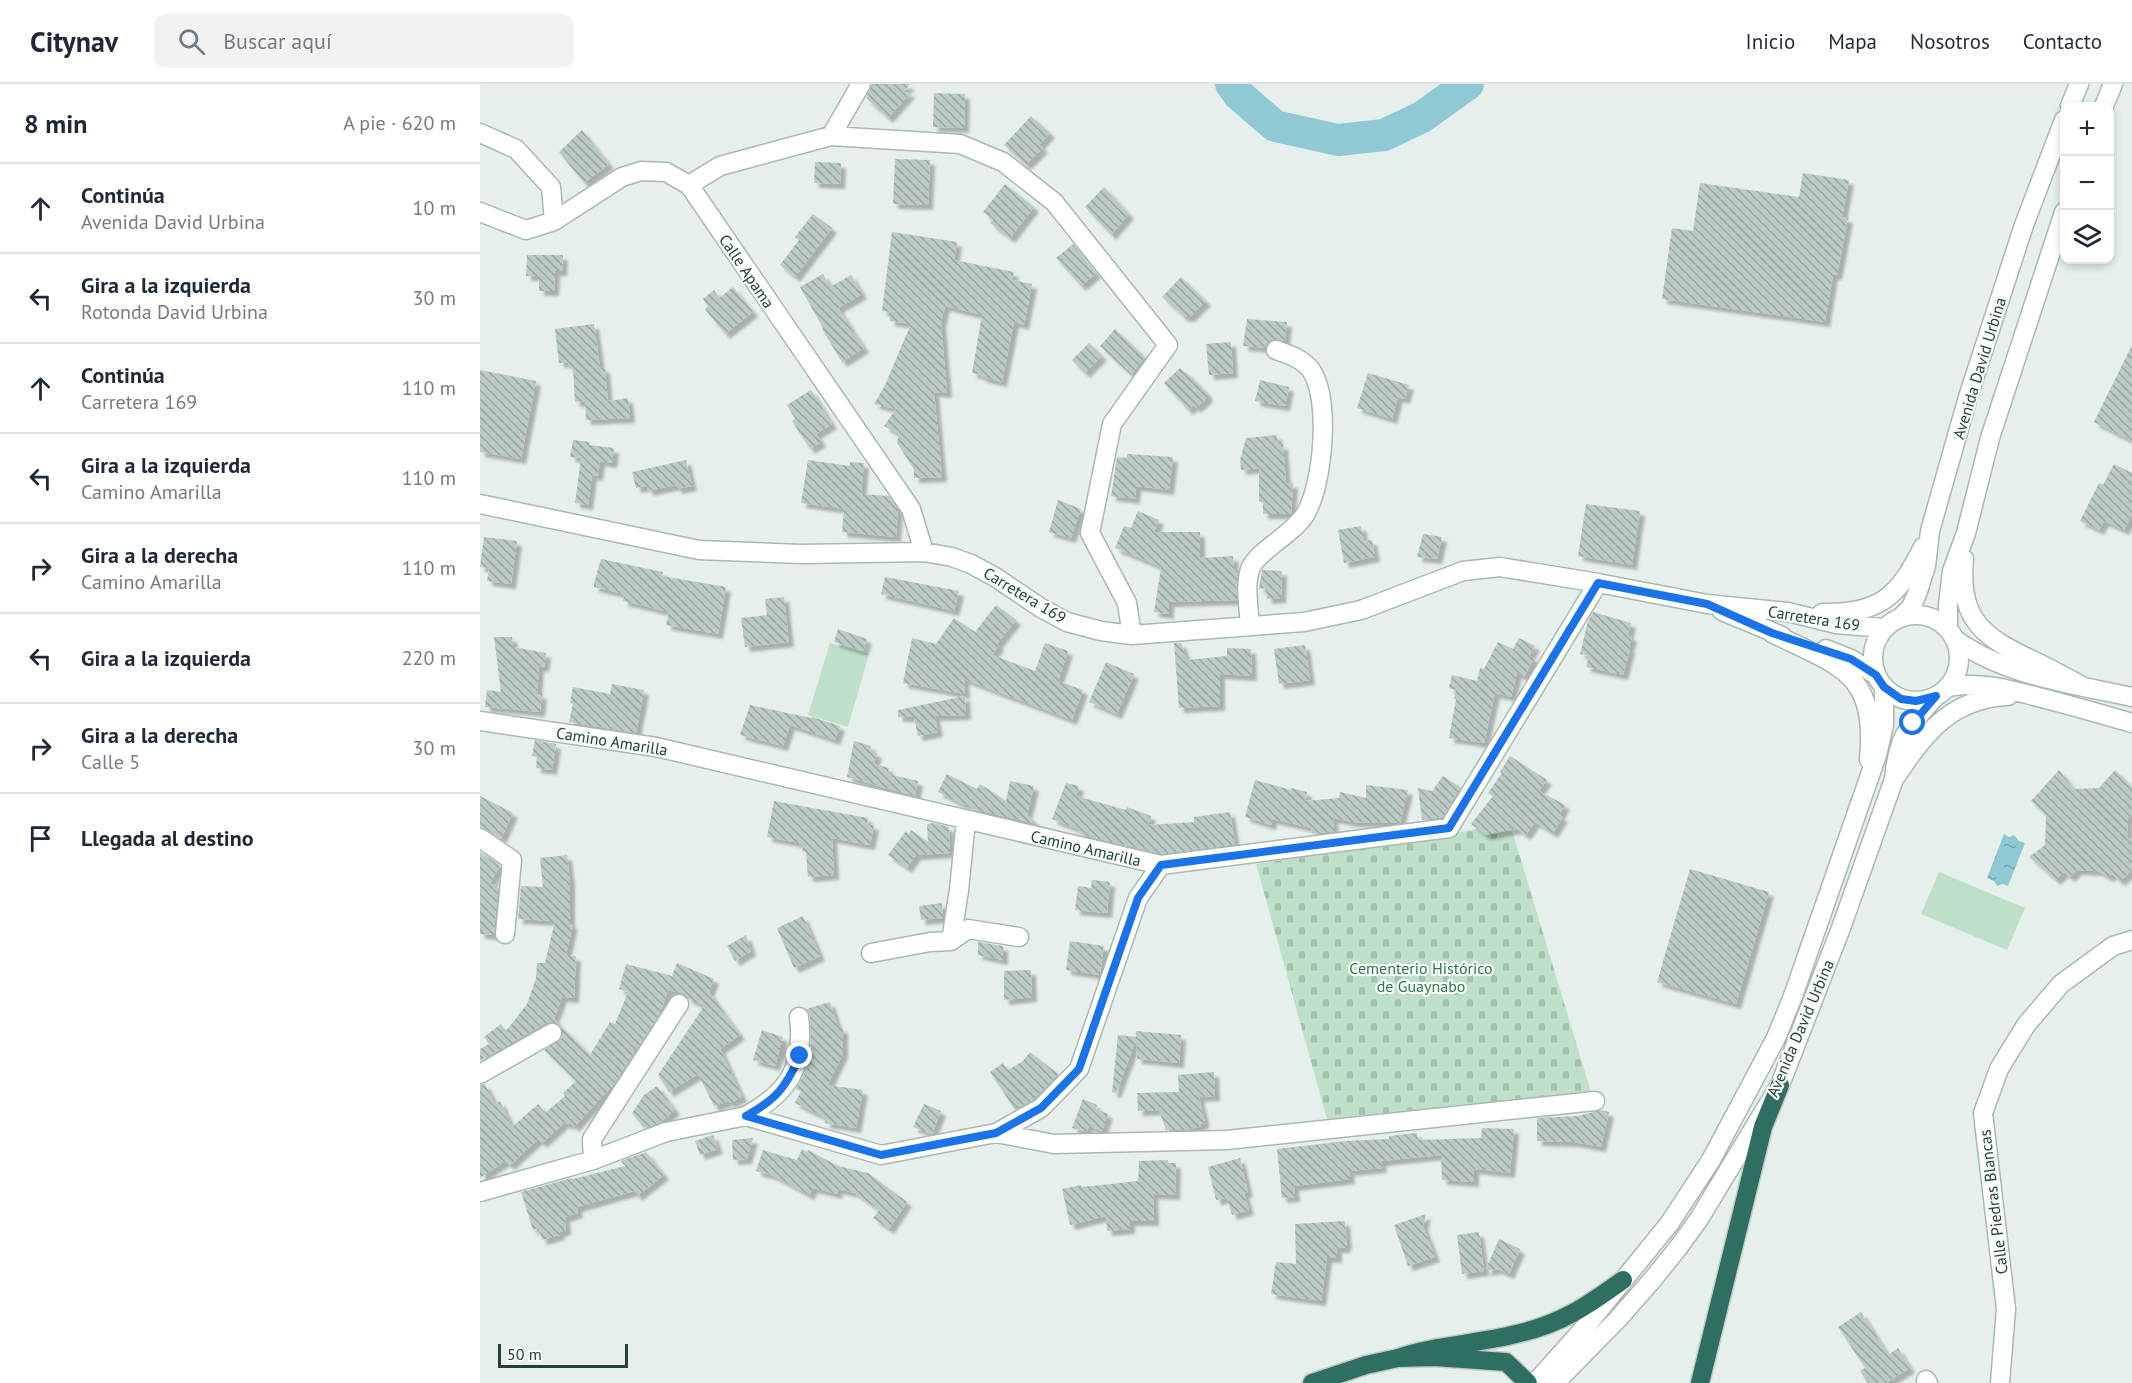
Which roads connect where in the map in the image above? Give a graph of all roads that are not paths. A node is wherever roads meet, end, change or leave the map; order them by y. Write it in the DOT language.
graph roads {
  1 [pos="861,84"];
  2 [pos="2079,84"];
  3 [pos="2113,84"];
  4 [pos="2072,102"];
  5 [pos="2106,102"];
  6 [pos="2060,130"];
  7 [pos="480,133"];
  8 [pos="831,136"];
  9 [pos="689,185"];
  10 [pos="480,212"];
  11 [pos="554,221"];
  12 [pos="2060,224"];
  13 [pos="1276,350"];
  14 [pos="480,504"];
  15 [pos="1930,531"];
  16 [pos="1966,533"];
  17 [pos="924,552"];
  18 [pos="1598,583"];
  19 [pos="1707,604"];
  20 [pos="1788,612"];
  21 [pos="1902,616"];
  22 [pos="1250,626"];
  23 [pos="1884,628"];
  24 [pos="1772,633"];
  25 [pos="1952,634"];
  26 [pos="1132,636"];
  27 [pos="1880,681"];
  28 [pos="2082,686"];
  29 [pos="1942,692"];
  30 [pos="2031,695"];
  31 [pos="2132,698"];
  32 [pos="480,722"];
  33 [pos="2132,723"];
  34 [pos="1894,779"];
  35 [pos="1866,786"];
  36 [pos="966,820"];
  37 [pos="480,838"];
  38 [pos="1161,865"];
  39 [pos="505,934"];
  40 [pos="1019,937"];
  41 [pos="2132,940"];
  42 [pos="951,941"];
  43 [pos="871,953"];
  44 [pos="679,1004"];
  45 [pos="799,1017"];
  46 [pos="552,1032"];
  47 [pos="480,1074"];
  48 [pos="1780,1085"];
  49 [pos="1596,1101"];
  50 [pos="746,1116"];
  51 [pos="996,1133"];
  52 [pos="593,1160"];
  53 [pos="480,1192"];
  54 [pos="1623,1280"];
  55 [pos="1398,1358"];
  56 [pos="1312,1383"];
  57 [pos="1528,1383"];
  58 [pos="1535,1383"];
  59 [pos="1555,1383"];
  60 [pos="1700,1383"];
  61 [pos="2000,1383"];
  1 -- 8 [label="street"];
  2 -- 4 [label="street"];
  3 -- 5 [label="street"];
  6 -- 15 [label="street, Avenida David Urbina"];
  7 -- 11 [label="street"];
  8 -- 9 [label="street"];
  8 -- 26 [label="street"];
  9 -- 11 [label="street, Calle Apama"];
  9 -- 17 [label="street, Calle Apama"];
  10 -- 11 [label="street, Calle Apama"];
  12 -- 16 [label="street, Avenida David Urbina"];
  13 -- 22 [label="street"];
  14 -- 17 [label="street, Carretera 169"];
  15 -- 20 [label="street"];
  15 -- 21 [label="street, Avenida David Urbina"];
  16 -- 25 [label="street, Avenida David Urbina"];
  16 -- 28 [label="street"];
  17 -- 26 [label="street, Carretera 169"];
  18 -- 19 [label="street, Carretera 169"];
  18 -- 22 [label="street, Carretera 169"];
  18 -- 38 [label="street, Camino Amarilla"];
  19 -- 20 [label="street, Carretera 169"];
  19 -- 24 [label="street, Carretera 169"];
  20 -- 23 [label="street, Carretera 169"];
  21 -- 23 [label="street"];
  21 -- 25 [label="street"];
  22 -- 26 [label="street, Carretera 169"];
  23 -- 27 [label="street"];
  24 -- 27 [label="street, Carretera 169"];
  24 -- 35 [label="street"];
  25 -- 28 [label="street"];
  25 -- 29 [label="street"];
  27 -- 29 [label="street"];
  27 -- 35 [label="street, Avenida David Urbina"];
  28 -- 31 [label="street"];
  29 -- 30 [label="street"];
  29 -- 34 [label="street, Avenida David Urbina"];
  30 -- 33 [label="street"];
  30 -- 34 [label="street"];
  32 -- 36 [label="street, Camino Amarilla"];
  34 -- 48 [label="street, Avenida David Urbina"];
  35 -- 54 [label="street, Avenida David Urbina"];
  36 -- 38 [label="street, Camino Amarilla"];
  36 -- 42 [label="street"];
  37 -- 39 [label="street"];
  38 -- 51 [label="street"];
  40 -- 42 [label="street"];
  41 -- 61 [label="street, Calle Piedras Blancas"];
  42 -- 43 [label="street"];
  44 -- 52 [label="street"];
  45 -- 50 [label="street"];
  46 -- 47 [label="street"];
  48 -- 59 [label="street, Avenida David Urbina"];
  48 -- 60 [label="highway"];
  49 -- 51 [label="street"];
  50 -- 51 [label="street"];
  50 -- 52 [label="street"];
  52 -- 53 [label="street"];
  54 -- 55 [label="highway"];
  54 -- 58 [label="street, Avenida David Urbina"];
  55 -- 56 [label="highway"];
  55 -- 57 [label="highway"];
}
